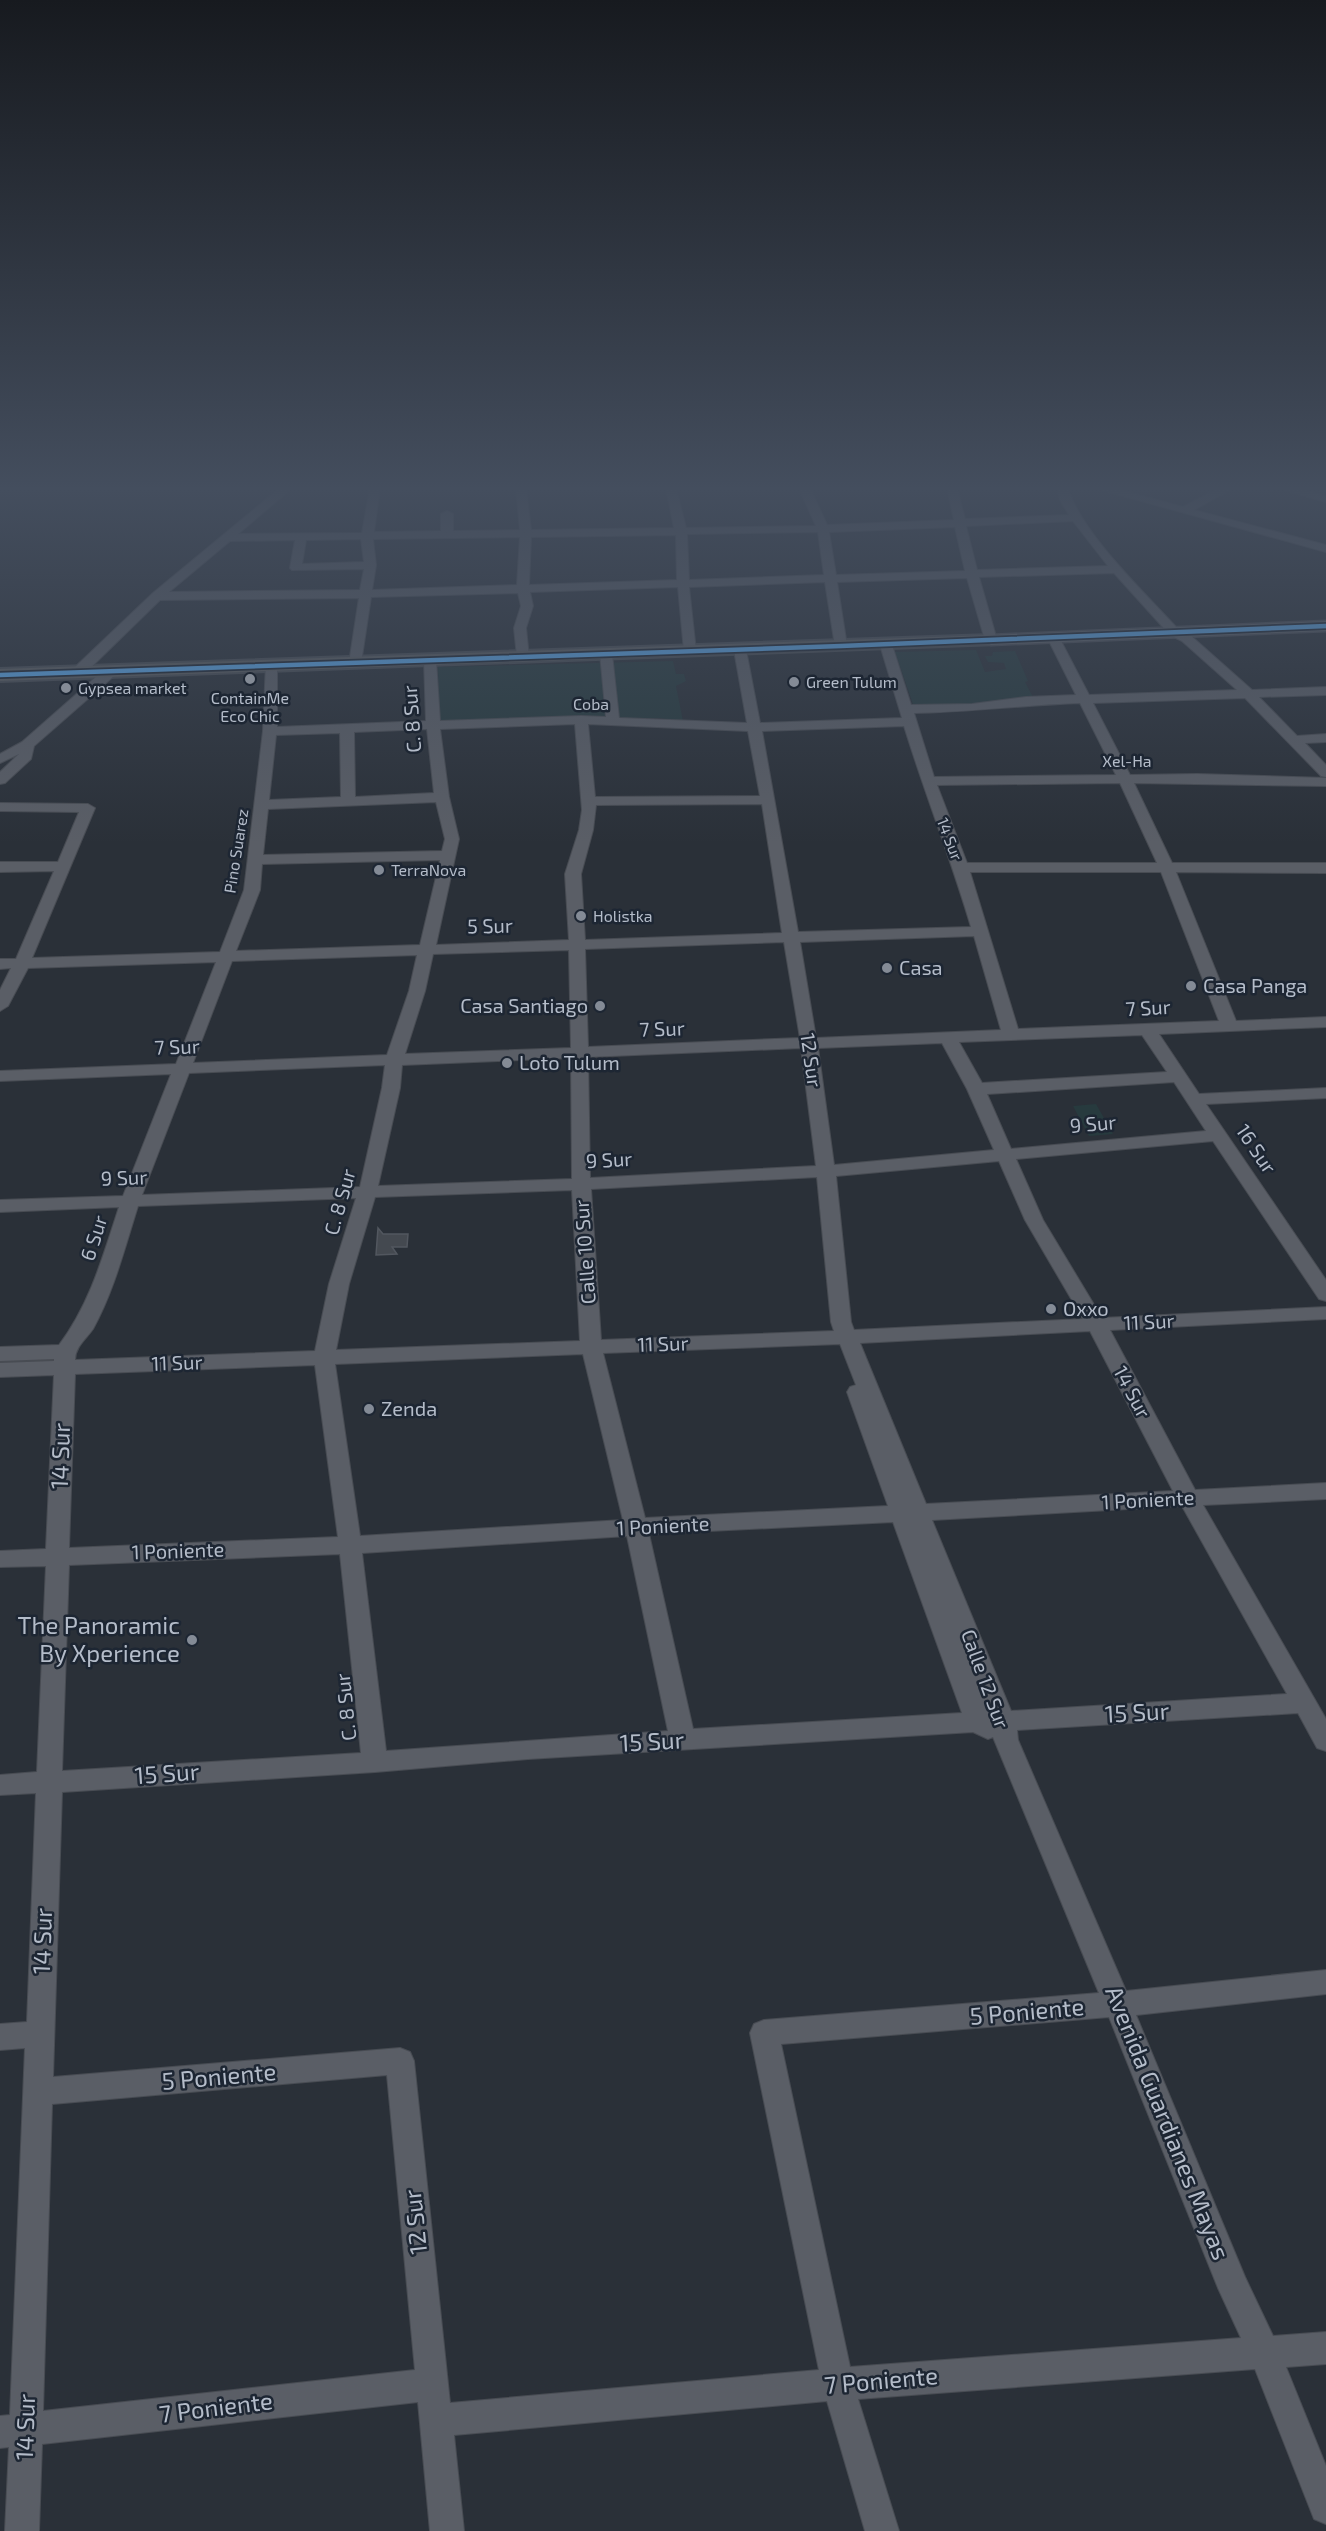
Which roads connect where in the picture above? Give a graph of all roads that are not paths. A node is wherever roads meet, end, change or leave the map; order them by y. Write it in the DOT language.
graph roads {
  1 [pos="146,606"];
  2 [pos="364,606"];
  3 [pos="527,606"];
  4 [pos="685,606"];
  5 [pos="835,606"];
  6 [pos="981,606"];
  7 [pos="1153,606"];
  8 [pos="1326,626"];
  9 [pos="1326,634"];
  10 [pos="1180,635"];
  11 [pos="991,640"];
  12 [pos="1055,641"];
  13 [pos="886,645"];
  14 [pos="841,646"];
  15 [pos="740,650"];
  16 [pos="690,651"];
  17 [pos="606,654"];
  18 [pos="523,657"];
  19 [pos="430,660"];
  20 [pos="355,663"];
  21 [pos="272,666"];
  22 [pos="110,672"];
  23 [pos="77,673"];
  24 [pos="0,675"];
  25 [pos="1326,691"];
  26 [pos="1249,694"];
  27 [pos="1085,699"];
  28 [pos="909,716"];
  29 [pos="581,720"];
  30 [pos="614,720"];
  31 [pos="433,724"];
  32 [pos="755,727"];
  33 [pos="347,728"];
  34 [pos="270,732"];
  35 [pos="1326,738"];
  36 [pos="1293,740"];
  37 [pos="27,745"];
  38 [pos="0,758"];
  39 [pos="1326,773"];
  40 [pos="0,780"];
  41 [pos="1126,780"];
  42 [pos="928,781"];
  43 [pos="1326,782"];
  44 [pos="442,797"];
  45 [pos="768,800"];
  46 [pos="348,801"];
  47 [pos="588,801"];
  48 [pos="262,805"];
  49 [pos="0,807"];
  50 [pos="449,855"];
  51 [pos="257,860"];
  52 [pos="62,866"];
  53 [pos="1166,866"];
  54 [pos="0,867"];
  55 [pos="961,867"];
  56 [pos="1326,868"];
  57 [pos="980,931"];
  58 [pos="792,938"];
  59 [pos="577,945"];
  60 [pos="428,949"];
  61 [pos="226,957"];
  62 [pos="22,963"];
  63 [pos="0,964"];
  64 [pos="0,1006"];
  65 [pos="1326,1022"];
  66 [pos="1229,1025"];
  67 [pos="1147,1029"];
  68 [pos="1011,1035"];
  69 [pos="948,1038"];
  70 [pos="809,1044"];
  71 [pos="578,1053"];
  72 [pos="394,1060"];
  73 [pos="184,1067"];
  74 [pos="0,1076"];
  75 [pos="1179,1076"];
  76 [pos="976,1089"];
  77 [pos="1326,1093"];
  78 [pos="1195,1099"];
  79 [pos="1219,1136"];
  80 [pos="1004,1154"];
  81 [pos="826,1172"];
  82 [pos="581,1184"];
  83 [pos="368,1191"];
  84 [pos="131,1200"];
  85 [pos="0,1206"];
  86 [pos="1325,1292"];
  87 [pos="1326,1313"];
  88 [pos="1096,1324"];
  89 [pos="842,1332"];
  90 [pos="591,1347"];
  91 [pos="0,1354"];
  92 [pos="324,1358"];
  93 [pos="65,1359"];
  94 [pos="0,1370"];
  95 [pos="1326,1491"];
  96 [pos="1188,1498"];
  97 [pos="911,1513"];
  98 [pos="636,1527"];
  99 [pos="350,1545"];
  100 [pos="57,1557"];
  101 [pos="0,1559"];
  102 [pos="935,1574"];
  103 [pos="1305,1703"];
  104 [pos="978,1723"];
  105 [pos="1005,1731"];
  106 [pos="683,1741"];
  107 [pos="1326,1741"];
  108 [pos="375,1762"];
  109 [pos="49,1782"];
  110 [pos="0,1785"];
  111 [pos="1326,1982"];
  112 [pos="1118,2004"];
  113 [pos="40,2034"];
  114 [pos="0,2037"];
  115 [pos="400,2061"];
  116 [pos="38,2092"];
  117 [pos="1326,2348"];
  118 [pos="1264,2352"];
  119 [pos="432,2384"];
  120 [pos="838,2384"];
  121 [pos="436,2420"];
  122 [pos="13,2431"];
  123 [pos="1326,2507"];
  124 [pos="22,2531"];
  125 [pos="447,2531"];
  126 [pos="882,2531"];
  1 -- 23 [label="street"];
  2 -- 20 [label="street"];
  3 -- 18 [label="street"];
  4 -- 16 [label="street"];
  5 -- 14 [label="street"];
  6 -- 11 [label="street"];
  7 -- 10 [label="street"];
  8 -- 10 [label="main road"];
  9 -- 10 [label="main road"];
  10 -- 11 [label="main road"];
  10 -- 12 [label="main road"];
  10 -- 26 [label="street"];
  11 -- 12 [label="main road"];
  11 -- 13 [label="highway"];
  12 -- 27 [label="street"];
  13 -- 14 [label="highway"];
  13 -- 28 [label="street, 14 Sur"];
  14 -- 15 [label="highway"];
  15 -- 16 [label="highway"];
  15 -- 32 [label="street, 12 Sur"];
  16 -- 17 [label="highway"];
  17 -- 18 [label="highway"];
  17 -- 30 [label="street"];
  18 -- 19 [label="highway"];
  19 -- 20 [label="highway"];
  19 -- 31 [label="street, C. 8 Sur"];
  20 -- 21 [label="highway"];
  21 -- 22 [label="highway"];
  21 -- 34 [label="street, Pino Suarez"];
  22 -- 23 [label="highway"];
  22 -- 37 [label="street"];
  23 -- 24 [label="highway"];
  25 -- 26 [label="street"];
  26 -- 27 [label="street"];
  26 -- 36 [label="street"];
  27 -- 28 [label="street, Coba"];
  27 -- 41 [label="street"];
  28 -- 32 [label="street, Coba"];
  28 -- 42 [label="street, 14 Sur"];
  29 -- 30 [label="street, Coba"];
  29 -- 31 [label="street, Coba"];
  29 -- 47 [label="street, Calle 10 Sur"];
  30 -- 32 [label="street, Coba"];
  31 -- 33 [label="street, Coba"];
  31 -- 44 [label="street, C. 8 Sur"];
  32 -- 45 [label="street, 12 Sur"];
  33 -- 34 [label="street, Coba"];
  33 -- 46 [label="street"];
  34 -- 48 [label="street, Pino Suarez"];
  35 -- 36 [label="street"];
  36 -- 39 [label="street"];
  37 -- 38 [label="street"];
  37 -- 40 [label="street"];
  41 -- 42 [label="street, Xel-Ha"];
  41 -- 43 [label="street, Xel-Ha"];
  41 -- 53 [label="street"];
  42 -- 55 [label="street, 14 Sur"];
  44 -- 46 [label="street"];
  44 -- 50 [label="street, C. 8 Sur"];
  45 -- 47 [label="street"];
  45 -- 58 [label="street, 12 Sur"];
  46 -- 48 [label="street"];
  47 -- 59 [label="street, Calle 10 Sur"];
  48 -- 51 [label="street, Pino Suarez"];
  49 -- 52 [label="street"];
  50 -- 51 [label="street"];
  50 -- 60 [label="street, C. 8 Sur"];
  51 -- 61 [label="street, Pino Suarez"];
  52 -- 54 [label="street"];
  52 -- 62 [label="street"];
  53 -- 55 [label="street"];
  53 -- 56 [label="street"];
  53 -- 66 [label="street"];
  55 -- 57 [label="street, 14 Sur"];
  57 -- 58 [label="street, 5 Sur"];
  57 -- 68 [label="street, 14 Sur"];
  58 -- 59 [label="street, 5 Sur"];
  58 -- 70 [label="street, 12 Sur"];
  59 -- 60 [label="street, 5 Sur"];
  59 -- 71 [label="street, Calle 10 Sur"];
  60 -- 61 [label="street, 5 Sur"];
  60 -- 72 [label="street, C. 8 Sur"];
  61 -- 62 [label="street, 5 Sur"];
  61 -- 73 [label="street, Pino Suarez"];
  62 -- 63 [label="street, 5 Sur"];
  62 -- 64 [label="street"];
  65 -- 66 [label="street, 7 Sur"];
  66 -- 67 [label="street, 7 Sur"];
  67 -- 68 [label="street, 7 Sur"];
  67 -- 75 [label="street, 16 Sur"];
  68 -- 69 [label="street, 7 Sur"];
  69 -- 70 [label="street, 7 Sur"];
  69 -- 76 [label="street, 14 Sur"];
  70 -- 71 [label="street, 7 Sur"];
  70 -- 81 [label="street, 12 Sur"];
  71 -- 72 [label="street, 7 Sur"];
  71 -- 82 [label="street, Calle 10 Sur"];
  72 -- 73 [label="street, 7 Sur"];
  72 -- 83 [label="street, C. 8 Sur"];
  73 -- 74 [label="street, 7 Sur"];
  73 -- 84 [label="street, 6 Sur"];
  75 -- 76 [label="street"];
  75 -- 78 [label="street, 16 Sur"];
  76 -- 80 [label="street, 14 Sur"];
  77 -- 78 [label="street"];
  78 -- 79 [label="street, 16 Sur"];
  79 -- 80 [label="street, 9 Sur"];
  79 -- 86 [label="street, 16 Sur"];
  80 -- 81 [label="street, 9 Sur"];
  80 -- 88 [label="street, 14 Sur"];
  81 -- 82 [label="street, 9 Sur"];
  81 -- 89 [label="street, 12 Sur"];
  82 -- 83 [label="street, 9 Sur"];
  82 -- 90 [label="street, Calle 10 Sur"];
  83 -- 84 [label="street, 9 Sur"];
  83 -- 92 [label="street, C. 8 Sur"];
  84 -- 85 [label="street, 9 Sur"];
  84 -- 93 [label="street, 6 Sur"];
  87 -- 88 [label="street, 11 Sur"];
  88 -- 89 [label="street, 11 Sur"];
  88 -- 96 [label="street, 14 Sur"];
  89 -- 90 [label="street, 11 Sur"];
  89 -- 97 [label="street, Calle 12 Sur"];
  90 -- 92 [label="street, 11 Sur"];
  90 -- 98 [label="street, Calle 10 Sur"];
  91 -- 93 [label="street"];
  92 -- 93 [label="street, 11 Sur"];
  92 -- 99 [label="street, C. 8 Sur"];
  93 -- 94 [label="street, 11 Sur"];
  93 -- 100 [label="street, 14 Sur"];
  95 -- 96 [label="street, 1 Poniente"];
  96 -- 97 [label="street, 1 Poniente"];
  96 -- 103 [label="street, 14 Sur"];
  97 -- 98 [label="street, 1 Poniente"];
  97 -- 102 [label="street, Calle 12 Sur"];
  98 -- 99 [label="street, 1 Poniente"];
  98 -- 106 [label="street, Calle 10 Sur"];
  99 -- 100 [label="street, 1 Poniente"];
  99 -- 108 [label="street, C. 8 Sur"];
  100 -- 101 [label="street, 1 Poniente"];
  100 -- 109 [label="street, 14 Sur"];
  102 -- 104 [label="street, Calle 12 Sur"];
  102 -- 105 [label="street, Calle 12 Sur"];
  103 -- 105 [label="street, 15 Sur"];
  103 -- 107 [label="street, 14 Sur"];
  104 -- 105 [label="street, 15 Sur"];
  104 -- 106 [label="street, 15 Sur"];
  105 -- 112 [label="street, Avenida Guardianes Mayas"];
  106 -- 108 [label="street, 15 Sur"];
  108 -- 109 [label="street, 15 Sur"];
  109 -- 110 [label="street, 15 Sur"];
  109 -- 113 [label="street, 14 Sur"];
  111 -- 112 [label="street, 5 Poniente"];
  112 -- 118 [label="street, Avenida Guardianes Mayas"];
  112 -- 120 [label="street, 5 Poniente"];
  113 -- 114 [label="street"];
  113 -- 116 [label="street, 14 Sur"];
  115 -- 116 [label="street, 5 Poniente"];
  115 -- 119 [label="street, 12 Sur"];
  116 -- 122 [label="street, 14 Sur"];
  117 -- 118 [label="street, 7 Poniente"];
  118 -- 120 [label="street, 7 Poniente"];
  118 -- 123 [label="street, Avenida Guardianes Mayas"];
  119 -- 121 [label="street, 12 Sur"];
  119 -- 122 [label="street, 7 Poniente"];
  120 -- 121 [label="street, 7 Poniente"];
  120 -- 126 [label="street"];
  121 -- 125 [label="street, 12 Sur"];
  122 -- 124 [label="street, 14 Sur"];
}
